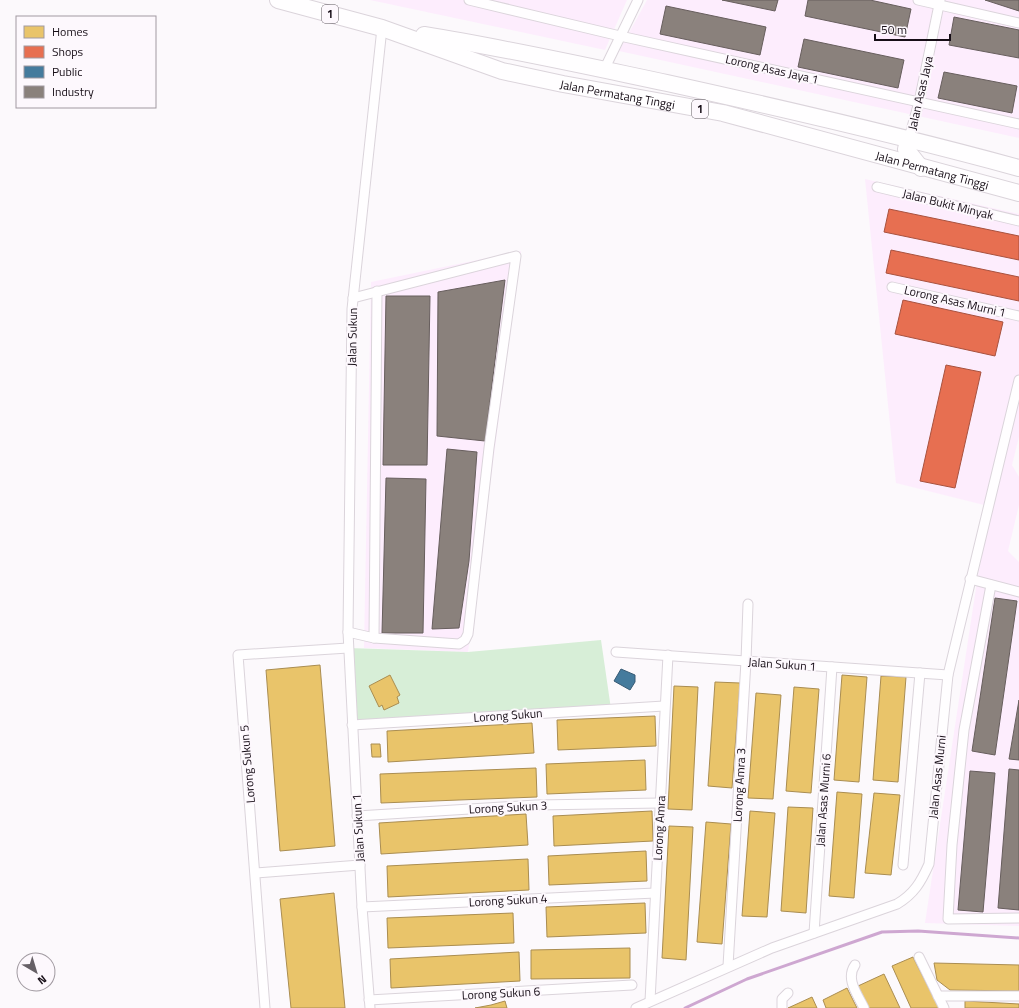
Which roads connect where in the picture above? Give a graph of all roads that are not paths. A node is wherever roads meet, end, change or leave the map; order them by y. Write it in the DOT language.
graph roads {
  1 [pos="278,0"];
  2 [pos="469,0"];
  3 [pos="638,0"];
  4 [pos="918,0"];
  5 [pos="939,2"];
  6 [pos="1019,23"];
  7 [pos="382,28"];
  8 [pos="620,36"];
  9 [pos="604,70"];
  10 [pos="563,84"];
  11 [pos="919,102"];
  12 [pos="1019,124"];
  13 [pos="909,138"];
  14 [pos="921,168"];
  15 [pos="1019,168"];
  16 [pos="877,187"];
  17 [pos="1019,194"];
  18 [pos="1019,221"];
  19 [pos="892,287"];
  20 [pos="377,291"];
  21 [pos="354,298"];
  22 [pos="1019,316"];
  23 [pos="1019,380"];
  24 [pos="970,579"];
  25 [pos="992,585"];
  26 [pos="1019,592"];
  27 [pos="748,604"];
  28 [pos="348,632"];
  29 [pos="374,638"];
  30 [pos="348,648"];
  31 [pos="616,652"];
  32 [pos="668,655"];
  33 [pos="746,661"];
  34 [pos="832,667"];
  35 [pos="920,673"];
  36 [pos="948,675"];
  37 [pos="664,706"];
  38 [pos="352,725"];
  39 [pos="660,803"];
  40 [pos="357,816"];
  41 [pos="360,865"];
  42 [pos="903,865"];
  43 [pos="256,873"];
  44 [pos="655,893"];
  45 [pos="362,907"];
  46 [pos="1019,918"];
  47 [pos="814,934"];
  48 [pos="919,957"];
  49 [pos="855,965"];
  50 [pos="728,966"];
  51 [pos="632,985"];
  52 [pos="788,993"];
  53 [pos="938,996"];
  54 [pos="1019,996"];
  55 [pos="650,1001"];
  56 [pos="370,1004"];
  57 [pos="265,1008"];
  58 [pos="636,1008"];
  59 [pos="782,1008"];
  60 [pos="864,1008"];
  61 [pos="944,1008"];
  1 -- 7 [label="highway, Jalan Permatang Tinggi / 1"];
  2 -- 8 [label="street, Lorong Asas Jaya 1"];
  3 -- 8 [label="street"];
  4 -- 5 [label="street"];
  5 -- 6 [label="street"];
  5 -- 11 [label="street, Jalan Asas Jaya"];
  7 -- 9 [label="highway, Jalan Permatang Tinggi / 1"];
  7 -- 10 [label="highway, Jalan Permatang Tinggi / 1"];
  7 -- 21 [label="street, Jalan Sukun"];
  8 -- 9 [label="street"];
  8 -- 11 [label="street, Lorong Asas Jaya 1"];
  9 -- 10 [label="highway"];
  9 -- 13 [label="highway, Jalan Permatang Tinggi / 1"];
  10 -- 14 [label="highway, Jalan Permatang Tinggi / 1"];
  11 -- 12 [label="street, Lorong Asas Jaya 1"];
  11 -- 13 [label="street, Jalan Asas Jaya"];
  13 -- 14 [label="highway"];
  13 -- 15 [label="highway, Jalan Permatang Tinggi / 1"];
  14 -- 17 [label="highway, Jalan Permatang Tinggi / 1"];
  16 -- 18 [label="street, Jalan Bukit Minyak"];
  19 -- 22 [label="street, Lorong Asas Murni 1"];
  20 -- 21 [label="street"];
  20 -- 29 [label="street"];
  20 -- 29 [label="street"];
  21 -- 28 [label="street, Jalan Sukun"];
  23 -- 24 [label="street, Jalan Asas Murni"];
  24 -- 25 [label="street"];
  24 -- 36 [label="street, Jalan Asas Murni"];
  25 -- 26 [label="street"];
  25 -- 46 [label="street"];
  27 -- 33 [label="street, Lorong Amra 3"];
  28 -- 29 [label="street"];
  28 -- 30 [label="street, Jalan Sukun"];
  30 -- 38 [label="street, Jalan Sukun 1"];
  30 -- 43 [label="street, Lorong Sukun 5"];
  31 -- 32 [label="street, Jalan Sukun 1"];
  32 -- 33 [label="street, Jalan Sukun 1"];
  32 -- 37 [label="street, Lorong Amra"];
  33 -- 34 [label="street, Jalan Sukun 1"];
  33 -- 50 [label="street, Lorong Amra 3"];
  34 -- 35 [label="street, Jalan Sukun 1"];
  34 -- 47 [label="street, Jalan Asas Murni 6"];
  35 -- 36 [label="street, Jalan Sukun 1"];
  35 -- 42 [label="street, Jalan Asas Murni"];
  36 -- 47 [label="street, Jalan Asas Murni"];
  37 -- 38 [label="street, Lorong Sukun"];
  37 -- 39 [label="street, Lorong Amra"];
  38 -- 40 [label="street, Jalan Sukun 1"];
  39 -- 40 [label="street, Lorong Sukun 3"];
  39 -- 44 [label="street, Lorong Amra"];
  40 -- 41 [label="street, Jalan Sukun 1"];
  41 -- 43 [label="street"];
  41 -- 45 [label="street, Jalan Sukun 1"];
  43 -- 57 [label="street, Lorong Sukun 5"];
  44 -- 45 [label="street, Lorong Sukun 4"];
  44 -- 55 [label="street, Lorong Amra"];
  45 -- 56 [label="street, Jalan Sukun 1"];
  47 -- 50 [label="street, Jalan Asas Murni"];
  48 -- 53 [label="street"];
  49 -- 60 [label="street"];
  50 -- 55 [label="street, Jalan Asas Murni"];
  51 -- 56 [label="street, Lorong Sukun 6"];
  52 -- 59 [label="street"];
  53 -- 54 [label="street"];
  53 -- 61 [label="street"];
  55 -- 58 [label="street, Jalan Asas Murni"];
}
